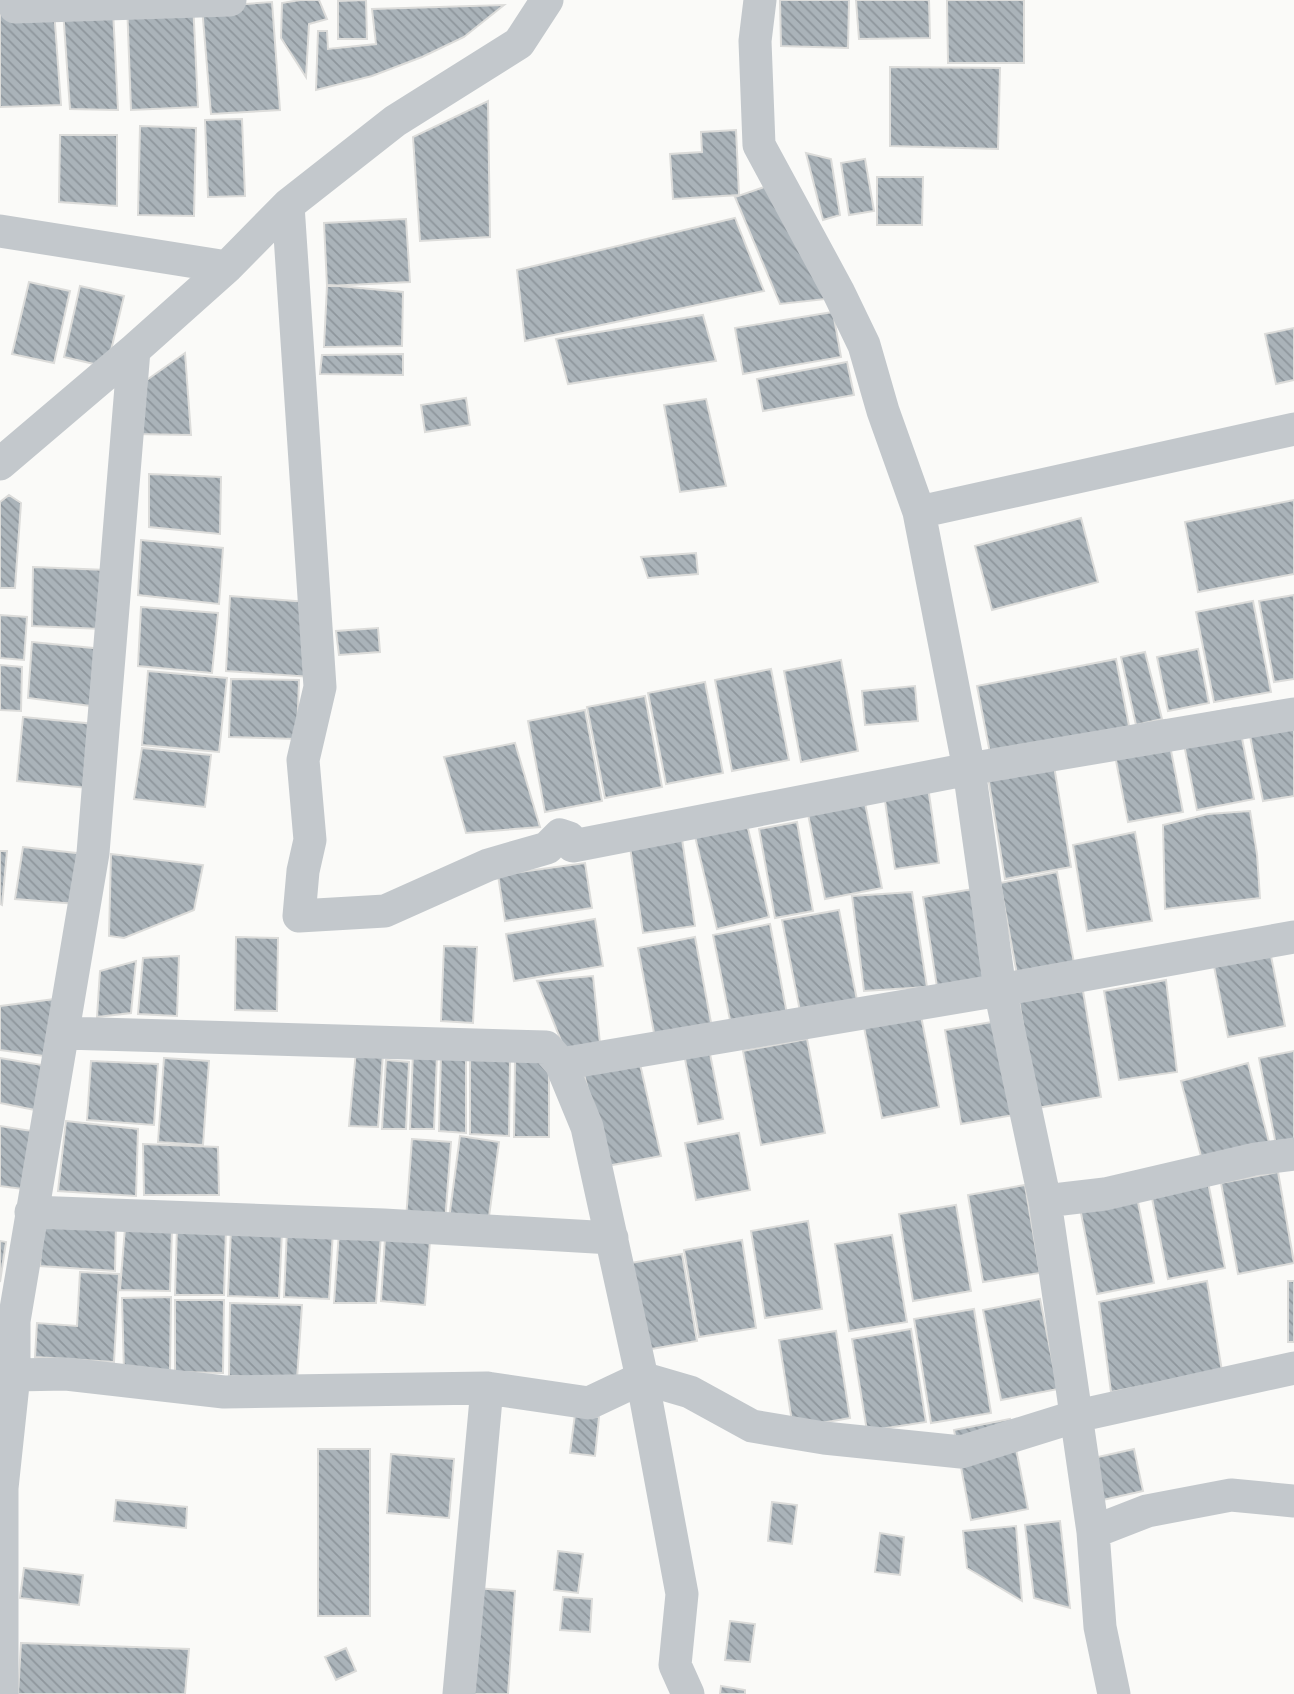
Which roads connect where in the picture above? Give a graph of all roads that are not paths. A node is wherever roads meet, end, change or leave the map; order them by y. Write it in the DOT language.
graph roads {
  1 [pos="230,0"];
  2 [pos="547,0"];
  3 [pos="760,0"];
  4 [pos="15,7"];
  5 [pos="288,205"];
  6 [pos="0,231"];
  7 [pos="227,267"];
  8 [pos="134,350"];
  9 [pos="1294,429"];
  10 [pos="0,464"];
  11 [pos="919,512"];
  12 [pos="1294,714"];
  13 [pos="969,769"];
  14 [pos="1294,937"];
  15 [pos="1000,990"];
  16 [pos="64,1033"];
  17 [pos="561,1064"];
  18 [pos="1294,1154"];
  19 [pos="1045,1201"];
  20 [pos="32,1212"];
  21 [pos="612,1238"];
  22 [pos="1294,1368"];
  23 [pos="15,1376"];
  24 [pos="642,1378"];
  25 [pos="487,1388"];
  26 [pos="1077,1416"];
  27 [pos="1294,1501"];
  28 [pos="1093,1532"];
  29 [pos="2,1694"];
  30 [pos="459,1694"];
  31 [pos="688,1694"];
  32 [pos="1114,1694"];
  1 -- 4 [label="street"];
  2 -- 5 [label="street"];
  3 -- 11 [label="street"];
  5 -- 7 [label="street"];
  5 -- 13 [label="street"];
  6 -- 7 [label="street"];
  7 -- 8 [label="street"];
  8 -- 10 [label="street"];
  8 -- 16 [label="street"];
  9 -- 11 [label="street"];
  11 -- 13 [label="street"];
  12 -- 13 [label="street"];
  13 -- 15 [label="street"];
  14 -- 15 [label="street"];
  15 -- 17 [label="street"];
  15 -- 19 [label="street"];
  16 -- 17 [label="street"];
  16 -- 20 [label="street"];
  17 -- 21 [label="street"];
  18 -- 19 [label="street"];
  19 -- 26 [label="street"];
  20 -- 21 [label="street"];
  20 -- 23 [label="street"];
  21 -- 24 [label="street"];
  22 -- 26 [label="street"];
  23 -- 25 [label="street"];
  23 -- 29 [label="street"];
  24 -- 25 [label="street"];
  24 -- 26 [label="street"];
  24 -- 31 [label="street"];
  25 -- 30 [label="street"];
  26 -- 28 [label="street"];
  27 -- 28 [label="street"];
  28 -- 32 [label="street"];
}
